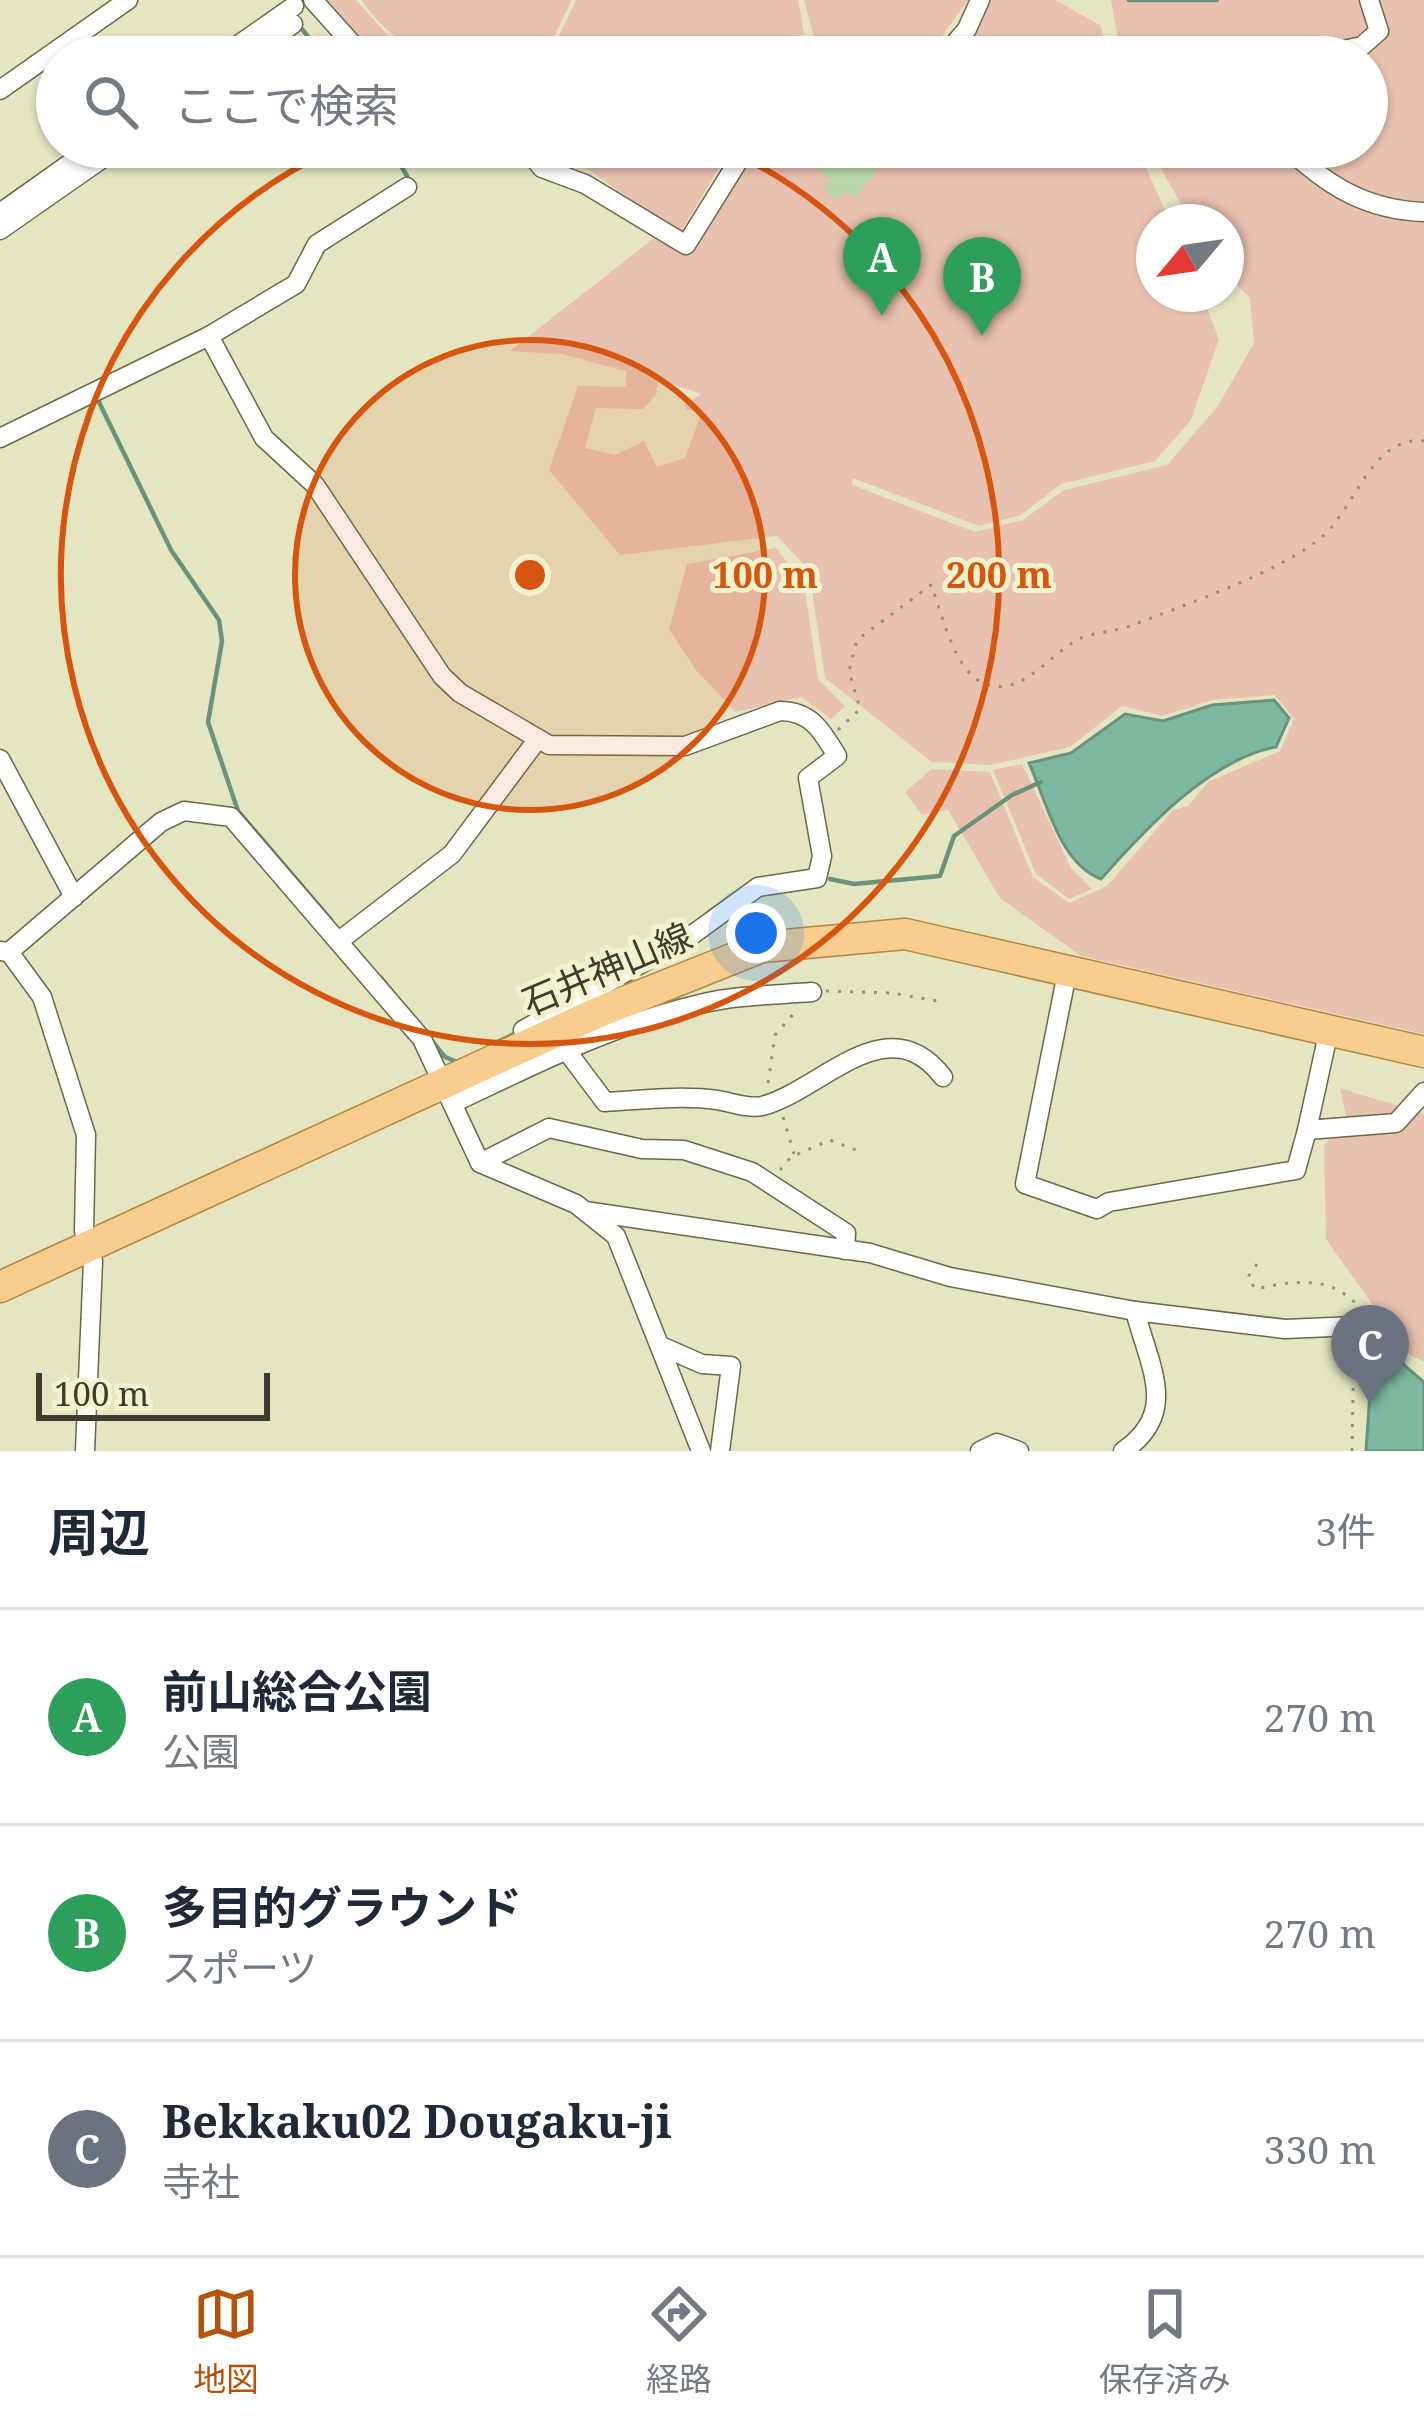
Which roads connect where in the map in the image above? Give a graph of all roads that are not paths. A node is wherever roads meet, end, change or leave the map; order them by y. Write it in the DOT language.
graph roads {
  1 [pos="128,0"];
  2 [pos="980,0"];
  3 [pos="1369,0"];
  4 [pos="103,7"];
  5 [pos="300,10"];
  6 [pos="67,36"];
  7 [pos="256,36"];
  8 [pos="271,36"];
  9 [pos="335,36"];
  10 [pos="957,36"];
  11 [pos="1373,36"];
  12 [pos="36,61"];
  13 [pos="0,90"];
  14 [pos="67,168"];
  15 [pos="85,168"];
  16 [pos="542,168"];
  17 [pos="733,168"];
  18 [pos="1309,168"];
  19 [pos="407,187"];
  20 [pos="1424,212"];
  21 [pos="2,220"];
  22 [pos="209,336"];
  23 [pos="4,429"];
  24 [pos="537,740"];
  25 [pos="0,759"];
  26 [pos="106,865"];
  27 [pos="58,867"];
  28 [pos="74,897"];
  29 [pos="343,938"];
  30 [pos="4,952"];
  31 [pos="1068,968"];
  32 [pos="812,992"];
  33 [pos="1329,1030"];
  34 [pos="529,1044"];
  35 [pos="566,1050"];
  36 [pos="1424,1052"];
  37 [pos="943,1077"];
  38 [pos="451,1092"];
  39 [pos="1424,1092"];
  40 [pos="1307,1130"];
  41 [pos="480,1163"];
  42 [pos="580,1210"];
  43 [pos="89,1246"];
  44 [pos="845,1250"];
  45 [pos="0,1287"];
  46 [pos="1135,1311"];
  47 [pos="1354,1325"];
  48 [pos="660,1345"];
  49 [pos="83,1447"];
  50 [pos="59,1451"];
  51 [pos="701,1451"];
  52 [pos="720,1451"];
  53 [pos="980,1451"];
  54 [pos="1019,1451"];
  55 [pos="1123,1451"];
  1 -- 4 [label="street"];
  2 -- 10 [label="street"];
  3 -- 11 [label="street"];
  4 -- 6 [label="street"];
  5 -- 7 [label="street"];
  5 -- 8 [label="street"];
  5 -- 9 [label="street"];
  12 -- 13 [label="street"];
  14 -- 21 [label="street"];
  15 -- 21 [label="street"];
  16 -- 17 [label="street"];
  18 -- 20 [label="street"];
  19 -- 22 [label="street"];
  22 -- 23 [label="street"];
  22 -- 24 [label="street"];
  24 -- 29 [label="street"];
  24 -- 34 [label="street"];
  25 -- 27 [label="street"];
  26 -- 27 [label="street"];
  26 -- 28 [label="street"];
  26 -- 29 [label="street"];
  27 -- 28 [label="street"];
  28 -- 30 [label="street"];
  29 -- 38 [label="street"];
  30 -- 43 [label="street"];
  31 -- 33 [label="main road, 石井神山線"];
  31 -- 34 [label="main road, 石井神山線"];
  31 -- 40 [label="street"];
  32 -- 35 [label="street"];
  33 -- 36 [label="main road, 石井神山線"];
  33 -- 40 [label="street"];
  34 -- 38 [label="main road, 石井神山線"];
  35 -- 37 [label="street"];
  35 -- 38 [label="street"];
  38 -- 41 [label="street"];
  38 -- 43 [label="main road, 石井神山線"];
  39 -- 40 [label="street"];
  41 -- 42 [label="street"];
  41 -- 44 [label="street"];
  42 -- 44 [label="street"];
  42 -- 48 [label="street"];
  43 -- 45 [label="main road, 石井神山線"];
  43 -- 49 [label="street"];
  44 -- 46 [label="street"];
  46 -- 47 [label="street"];
  46 -- 55 [label="street"];
  48 -- 51 [label="street"];
  48 -- 52 [label="street"];
  49 -- 50 [label="street"];
  53 -- 54 [label="street"];
}
